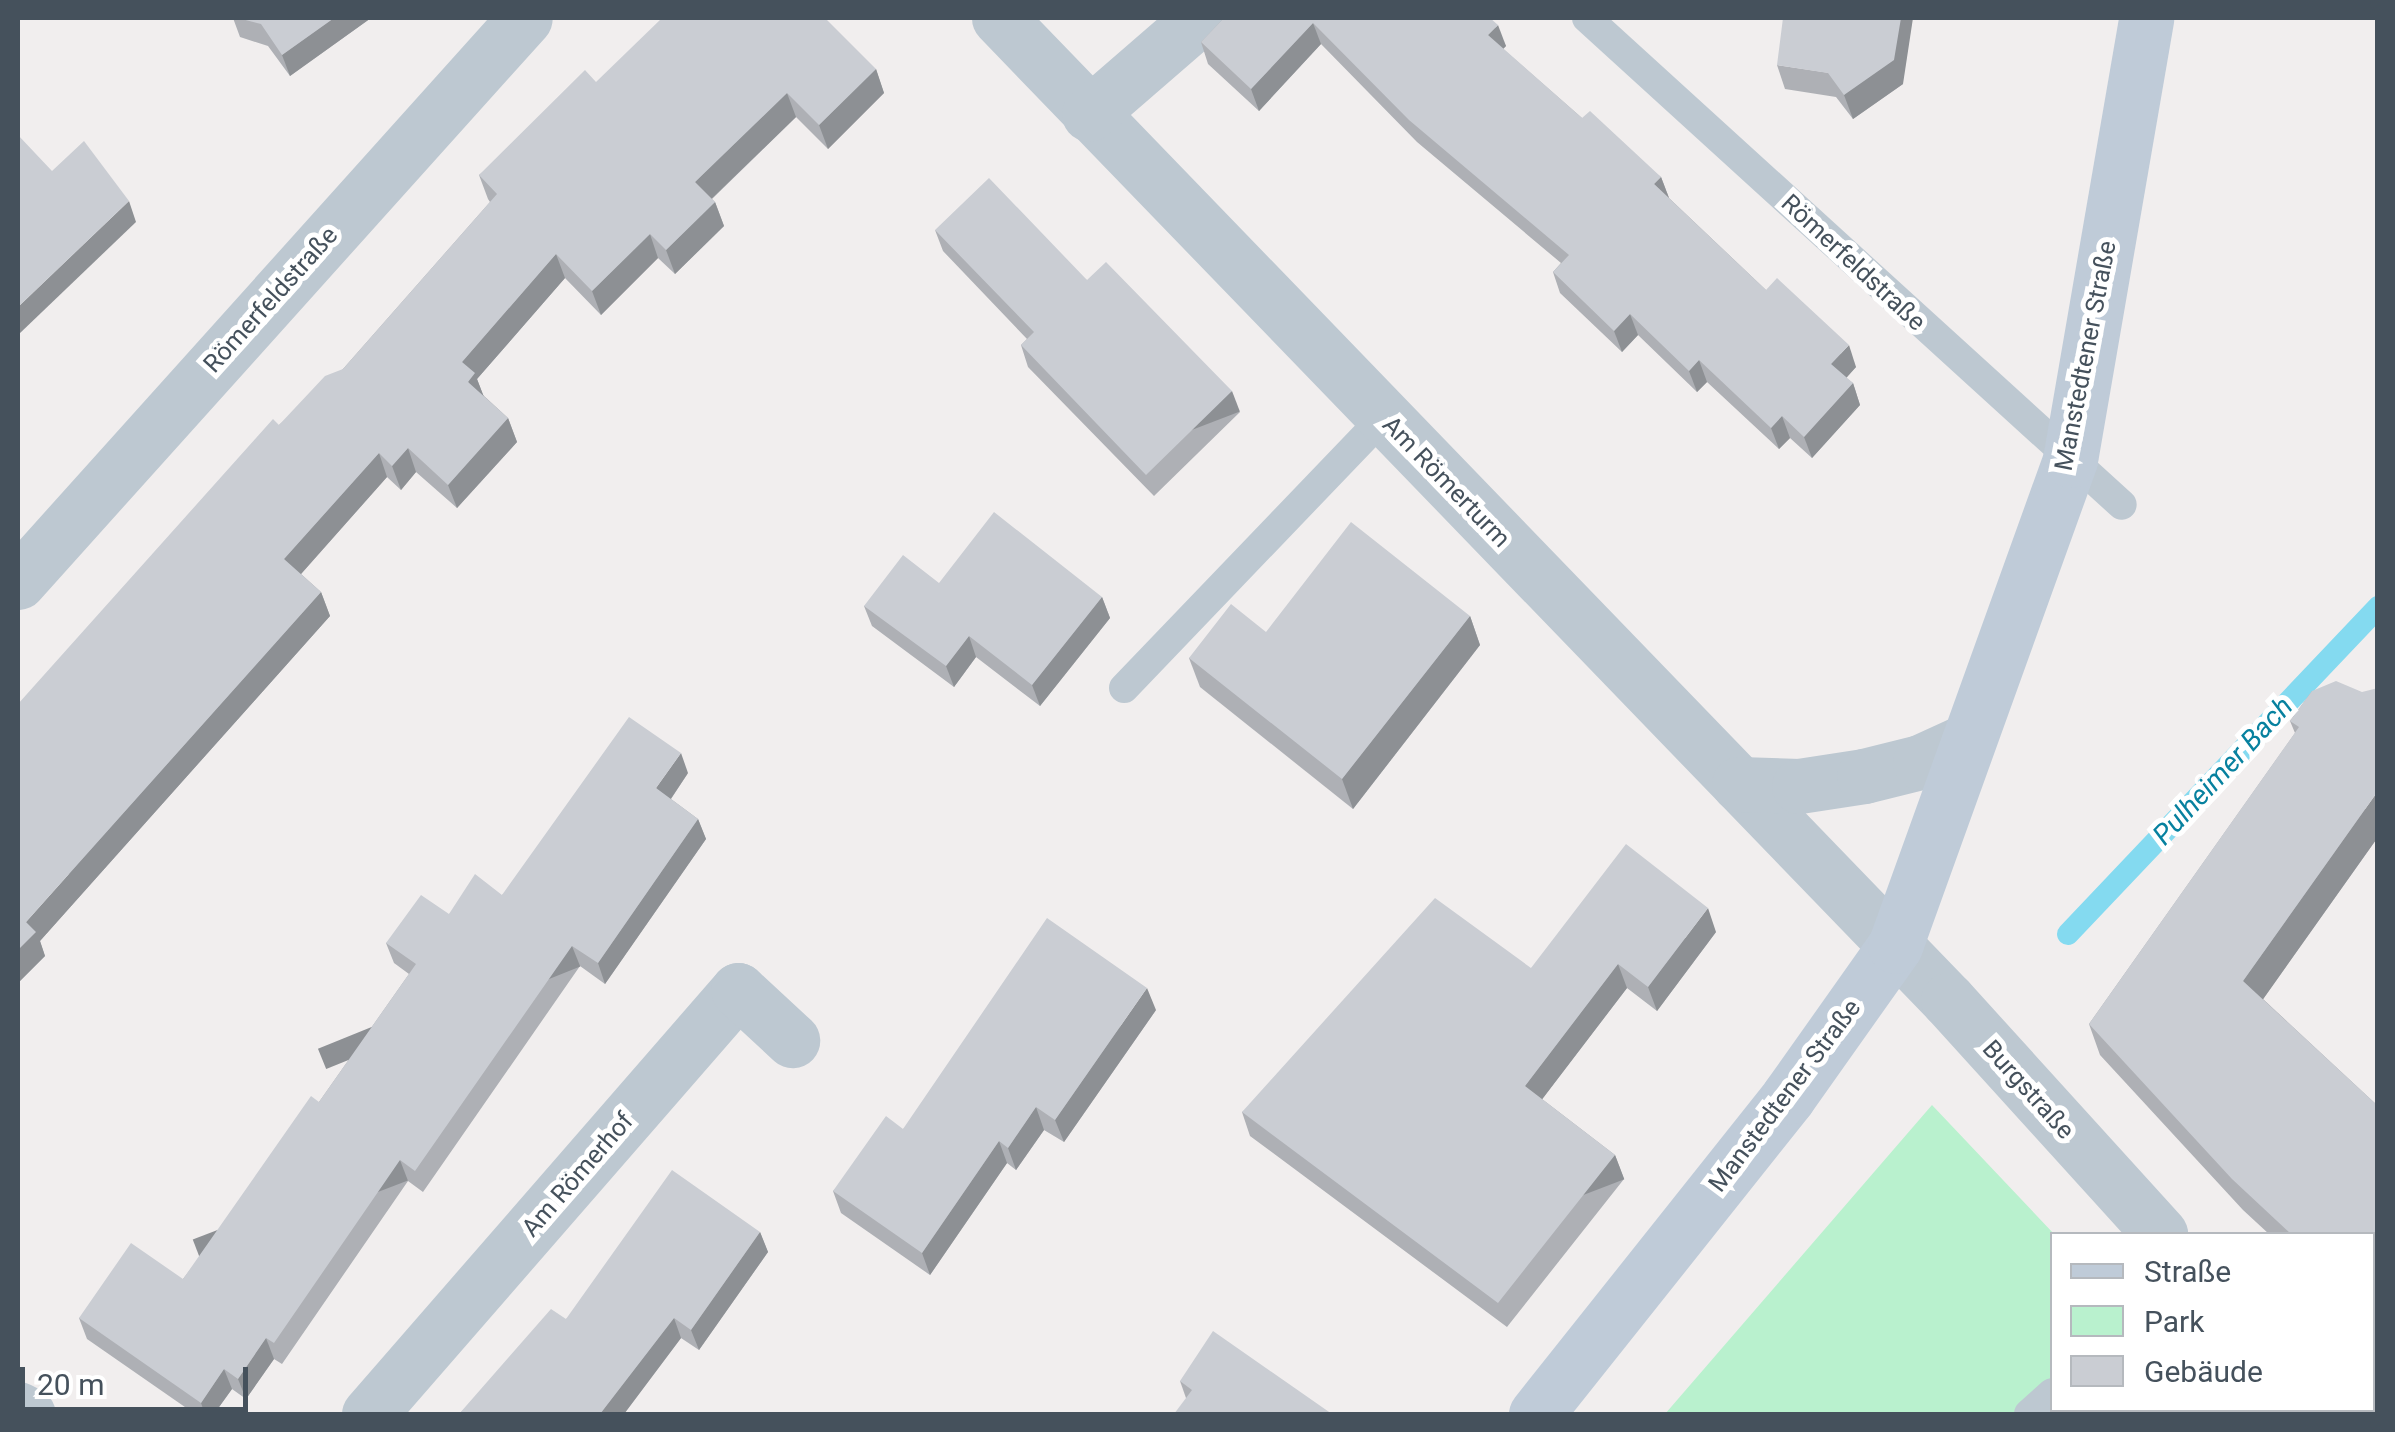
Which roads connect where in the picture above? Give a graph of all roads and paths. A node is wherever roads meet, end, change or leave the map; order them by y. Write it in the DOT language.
graph roads {
  1 [pos="525,18"];
  2 [pos="998,18"];
  3 [pos="1200,18"];
  4 [pos="1587,18"];
  5 [pos="2146,18"];
  6 [pos="1089,114"];
  7 [pos="1384,417"];
  8 [pos="2070,460"];
  9 [pos="2122,505"];
  10 [pos="18,582"];
  11 [pos="1124,688"];
  12 [pos="1968,740"];
  13 [pos="1739,784"];
  14 [pos="1895,946"];
  15 [pos="792,1040"];
  16 [pos="2158,1232"];
  17 [pos="2050,1395"];
  18 [pos="18,1409"];
  19 [pos="28,1414"];
  20 [pos="369,1414"];
  21 [pos="1536,1414"];
  22 [pos="2030,1414"];
  1 -- 10 [label="street, Römerfeldstraße"];
  2 -- 6 [label="street, Am Römerturm"];
  3 -- 6 [label="street"];
  4 -- 8 [label="lane, Römerfeldstraße"];
  5 -- 8 [label="street, Manstedtener Straße"];
  6 -- 7 [label="street, Am Römerturm"];
  7 -- 11 [label="lane"];
  7 -- 13 [label="street, Am Römerturm"];
  8 -- 9 [label="lane, Römerfeldstraße"];
  8 -- 12 [label="street, Manstedtener Straße"];
  12 -- 13 [label="street"];
  12 -- 14 [label="street, Manstedtener Straße"];
  13 -- 14 [label="street, Am Römerturm"];
  14 -- 16 [label="street, Burgstraße"];
  14 -- 21 [label="street, Manstedtener Straße"];
  15 -- 20 [label="street, Am Römerhof"];
  17 -- 22 [label="lane"];
  18 -- 19 [label="street"];
}
